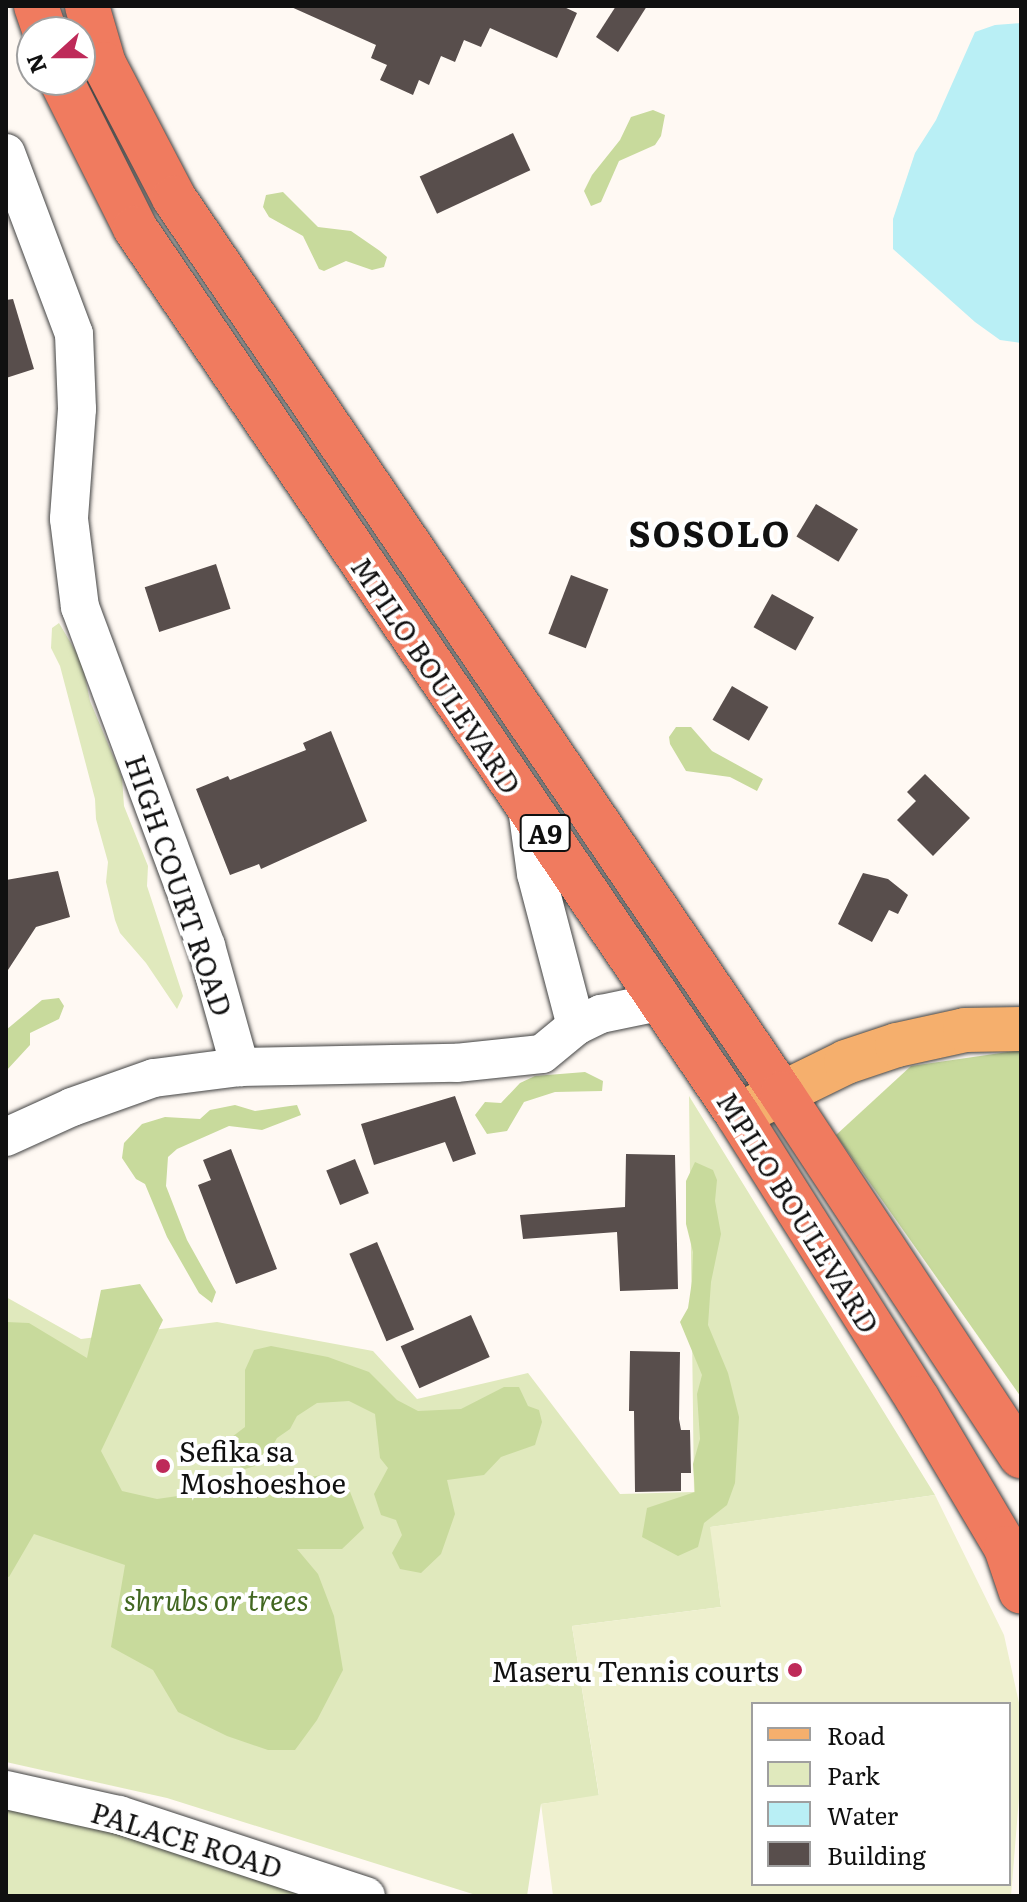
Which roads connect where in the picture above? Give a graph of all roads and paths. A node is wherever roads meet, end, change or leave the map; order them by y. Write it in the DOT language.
graph roads {
  1 [pos="87,6"];
  2 [pos="69,96"];
  3 [pos="6,153"];
  4 [pos="527,807"];
  5 [pos="663,1001"];
  6 [pos="576,1026"];
  7 [pos="1021,1029"];
  8 [pos="240,1067"];
  9 [pos="782,1094"];
  10 [pos="738,1115"];
  11 [pos="6,1137"];
  12 [pos="1021,1456"];
  13 [pos="1021,1592"];
  14 [pos="6,1790"];
  15 [pos="366,1896"];
  1 -- 9 [label="highway, MPILO BOULEVARD / A9"];
  2 -- 4 [label="highway, MPILO BOULEVARD / A9"];
  3 -- 8 [label="street, HIGH COURT ROAD"];
  4 -- 5 [label="highway, MPILO BOULEVARD / A9"];
  4 -- 6 [label="street"];
  5 -- 6 [label="street"];
  5 -- 10 [label="highway, MPILO BOULEVARD / A9"];
  6 -- 8 [label="street"];
  7 -- 9 [label="main road"];
  8 -- 11 [label="street"];
  9 -- 10 [label="main road"];
  9 -- 12 [label="highway, MPILO BOULEVARD / A9"];
  10 -- 13 [label="highway, MPILO BOULEVARD / A9"];
  14 -- 15 [label="street, PALACE ROAD"];
}
